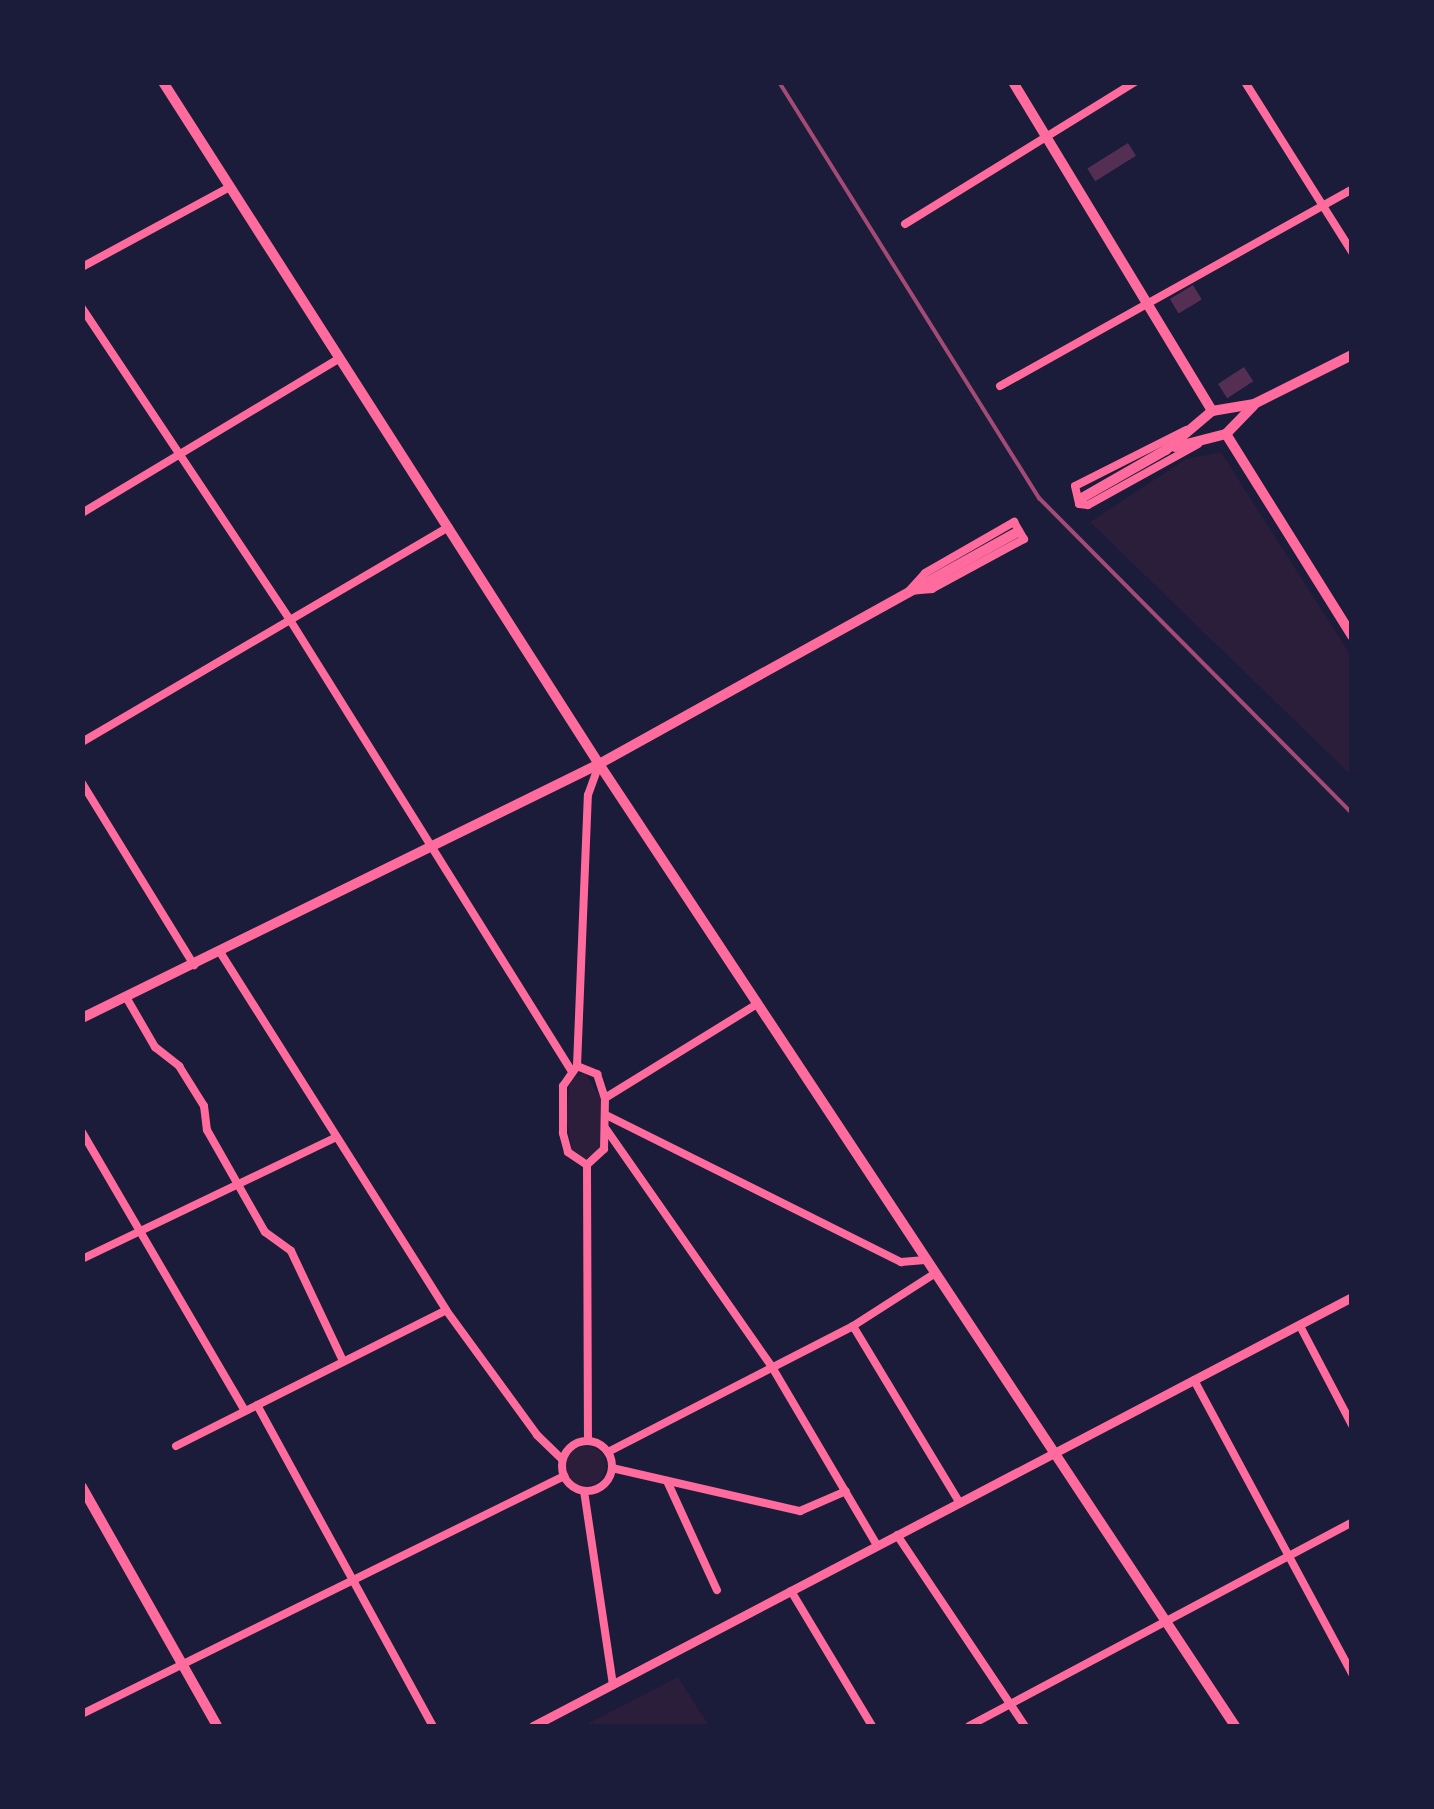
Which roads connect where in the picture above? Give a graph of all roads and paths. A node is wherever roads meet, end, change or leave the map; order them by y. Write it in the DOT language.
graph roads {
  1 [pos="163,82"];
  2 [pos="1013,82"];
  3 [pos="1135,82"];
  4 [pos="1245,82"];
  5 [pos="1047,138"];
  6 [pos="230,187"];
  7 [pos="1352,189"];
  8 [pos="1324,207"];
  9 [pos="906,224"];
  10 [pos="1352,252"];
  11 [pos="82,266"];
  12 [pos="1148,303"];
  13 [pos="82,308"];
  14 [pos="1352,355"];
  15 [pos="340,358"];
  16 [pos="1000,386"];
  17 [pos="1254,404"];
  18 [pos="1212,410"];
  19 [pos="1195,427"];
  20 [pos="1226,434"];
  21 [pos="1206,439"];
  22 [pos="1166,450"];
  23 [pos="179,454"];
  24 [pos="1080,499"];
  25 [pos="82,513"];
  26 [pos="448,527"];
  27 [pos="1016,533"];
  28 [pos="909,591"];
  29 [pos="290,620"];
  30 [pos="1352,636"];
  31 [pos="82,742"];
  32 [pos="599,764"];
  33 [pos="82,783"];
  34 [pos="435,846"];
  35 [pos="220,952"];
  36 [pos="194,965"];
  37 [pos="126,997"];
  38 [pos="758,1004"];
  39 [pos="82,1018"];
  40 [pos="574,1068"];
  41 [pos="605,1098"];
  42 [pos="606,1115"];
  43 [pos="606,1129"];
  44 [pos="82,1132"];
  45 [pos="335,1138"];
  46 [pos="587,1165"];
  47 [pos="236,1182"];
  48 [pos="140,1230"];
  49 [pos="82,1258"];
  50 [pos="925,1260"];
  51 [pos="934,1274"];
  52 [pos="1352,1297"];
  53 [pos="446,1310"];
  54 [pos="853,1326"];
  55 [pos="1300,1326"];
  56 [pos="343,1361"];
  57 [pos="772,1368"];
  58 [pos="1194,1380"];
  59 [pos="257,1405"];
  60 [pos="244,1411"];
  61 [pos="1352,1425"];
  62 [pos="588,1441"];
  63 [pos="176,1446"];
  64 [pos="608,1452"];
  65 [pos="1053,1454"];
  66 [pos="562,1460"];
  67 [pos="612,1468"];
  68 [pos="564,1476"];
  69 [pos="667,1481"];
  70 [pos="83,1489"];
  71 [pos="846,1490"];
  72 [pos="584,1491"];
  73 [pos="959,1502"];
  74 [pos="1352,1522"];
  75 [pos="897,1535"];
  76 [pos="877,1545"];
  77 [pos="1289,1555"];
  78 [pos="351,1581"];
  79 [pos="717,1590"];
  80 [pos="790,1591"];
  81 [pos="1166,1622"];
  82 [pos="182,1668"];
  83 [pos="1352,1674"];
  84 [pos="613,1685"];
  85 [pos="1010,1704"];
  86 [pos="82,1714"];
  87 [pos="217,1726"];
  88 [pos="434,1726"];
  89 [pos="533,1726"];
  90 [pos="872,1726"];
  91 [pos="969,1726"];
  92 [pos="1025,1726"];
  93 [pos="1235,1726"];
  1 -- 6 [label="main road"];
  2 -- 5 [label="main road"];
  3 -- 5 [label="street"];
  4 -- 8 [label="street"];
  5 -- 9 [label="street"];
  5 -- 12 [label="main road"];
  6 -- 11 [label="street"];
  6 -- 15 [label="main road"];
  7 -- 8 [label="street"];
  8 -- 10 [label="street"];
  8 -- 12 [label="street"];
  12 -- 16 [label="street"];
  12 -- 18 [label="main road"];
  13 -- 23 [label="street"];
  14 -- 17 [label="main road"];
  15 -- 23 [label="street"];
  15 -- 26 [label="main road"];
  17 -- 18 [label="main road"];
  17 -- 20 [label="main road"];
  18 -- 19 [label="main road"];
  19 -- 21 [label="street"];
  19 -- 22 [label="main road"];
  20 -- 21 [label="main road"];
  20 -- 30 [label="main road"];
  21 -- 22 [label="main road"];
  22 -- 24 [label="main road"];
  23 -- 25 [label="street"];
  23 -- 29 [label="street"];
  26 -- 29 [label="street"];
  26 -- 32 [label="main road"];
  27 -- 28 [label="main road"];
  28 -- 28 [label="street"];
  28 -- 32 [label="main road"];
  29 -- 31 [label="street"];
  29 -- 34 [label="street"];
  32 -- 34 [label="main road"];
  32 -- 38 [label="main road"];
  32 -- 40 [label="street"];
  33 -- 36 [label="street"];
  34 -- 35 [label="main road"];
  34 -- 40 [label="street"];
  35 -- 36 [label="main road"];
  35 -- 45 [label="street"];
  36 -- 37 [label="main road"];
  37 -- 39 [label="main road"];
  37 -- 47 [label="street"];
  38 -- 41 [label="street"];
  38 -- 50 [label="main road"];
  40 -- 41 [label="street"];
  40 -- 46 [label="street"];
  41 -- 42 [label="street"];
  42 -- 43 [label="street"];
  42 -- 50 [label="street"];
  43 -- 46 [label="street"];
  43 -- 57 [label="street"];
  44 -- 48 [label="street"];
  45 -- 47 [label="street"];
  45 -- 53 [label="street"];
  46 -- 62 [label="street"];
  47 -- 48 [label="street"];
  47 -- 56 [label="street"];
  48 -- 49 [label="street"];
  48 -- 60 [label="street"];
  50 -- 51 [label="main road"];
  51 -- 54 [label="street"];
  51 -- 65 [label="main road"];
  52 -- 55 [label="street"];
  53 -- 56 [label="street"];
  53 -- 66 [label="street"];
  54 -- 57 [label="street"];
  54 -- 73 [label="street"];
  55 -- 58 [label="street"];
  55 -- 61 [label="street"];
  56 -- 59 [label="street"];
  57 -- 64 [label="street"];
  57 -- 71 [label="street"];
  58 -- 65 [label="street"];
  58 -- 77 [label="street"];
  59 -- 60 [label="street"];
  59 -- 78 [label="street"];
  60 -- 63 [label="street"];
  62 -- 64 [label="street"];
  62 -- 66 [label="street"];
  64 -- 67 [label="street"];
  65 -- 73 [label="street"];
  65 -- 81 [label="main road"];
  66 -- 68 [label="street"];
  67 -- 69 [label="street"];
  67 -- 72 [label="street"];
  68 -- 72 [label="street"];
  68 -- 78 [label="street"];
  69 -- 71 [label="street"];
  69 -- 79 [label="street"];
  70 -- 82 [label="main road"];
  71 -- 76 [label="street"];
  72 -- 84 [label="street"];
  73 -- 75 [label="street"];
  74 -- 77 [label="street"];
  75 -- 76 [label="street"];
  75 -- 85 [label="street"];
  76 -- 80 [label="street"];
  77 -- 81 [label="street"];
  77 -- 83 [label="street"];
  78 -- 82 [label="street"];
  78 -- 88 [label="street"];
  80 -- 84 [label="street"];
  80 -- 90 [label="street"];
  81 -- 85 [label="street"];
  81 -- 93 [label="main road"];
  82 -- 86 [label="street"];
  82 -- 87 [label="main road"];
  84 -- 89 [label="street"];
  85 -- 91 [label="street"];
  85 -- 92 [label="street"];
}
